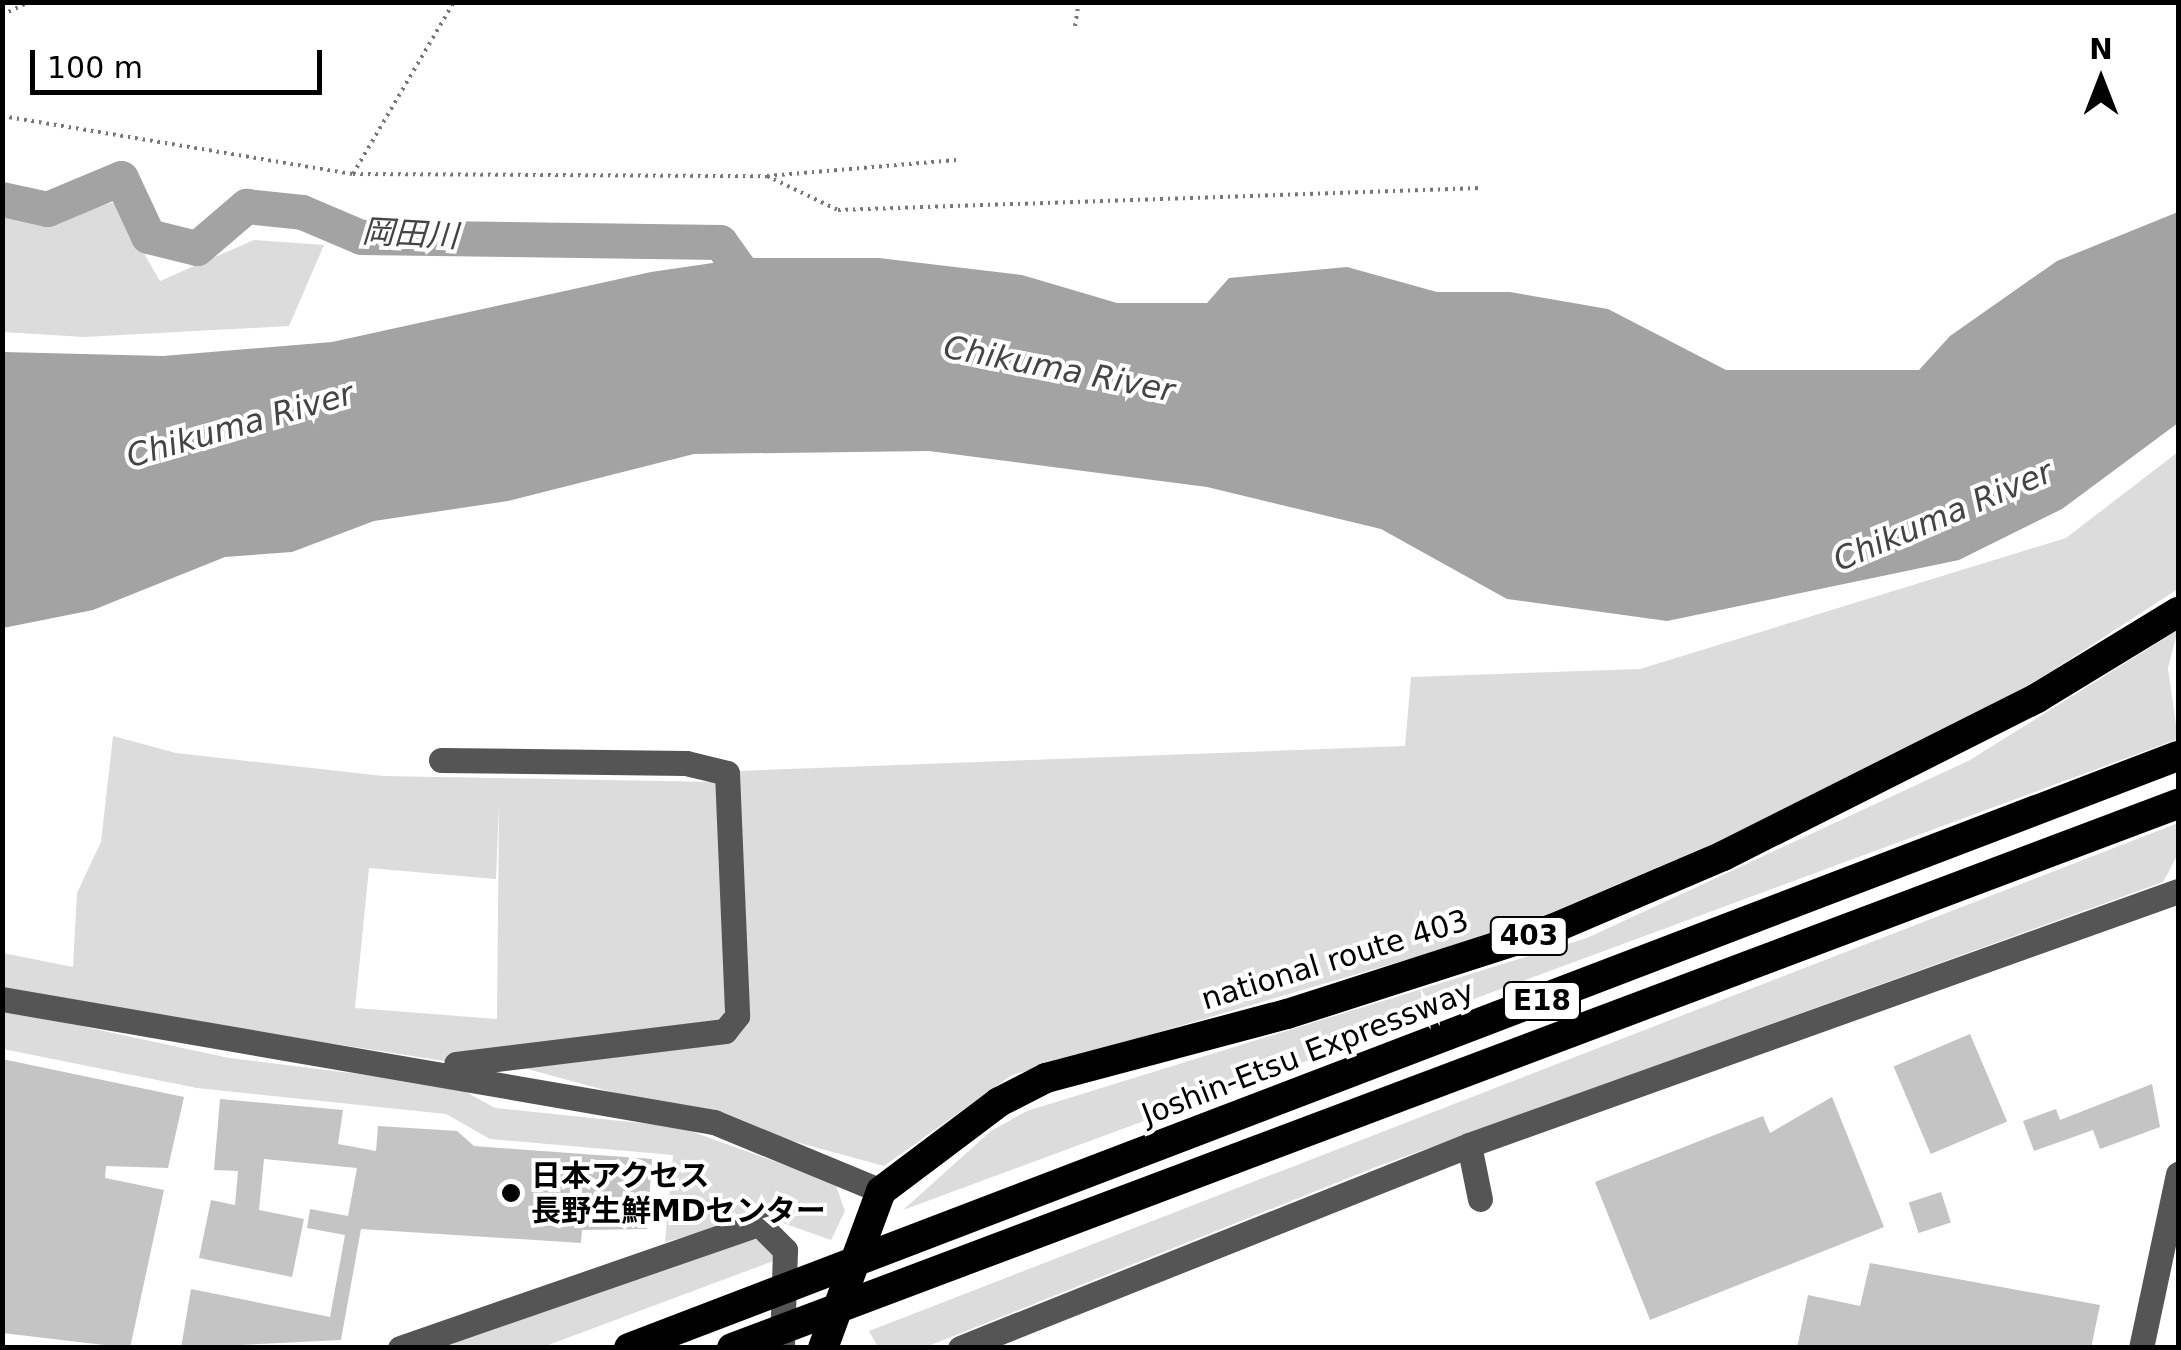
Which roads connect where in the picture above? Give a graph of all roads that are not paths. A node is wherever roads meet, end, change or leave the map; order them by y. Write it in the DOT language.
graph roads {
  1 [pos="2178,612"];
  2 [pos="2178,756"];
  3 [pos="442,760"];
  4 [pos="2178,804"];
  5 [pos="2178,891"];
  6 [pos="2,1000"];
  7 [pos="434,1067"];
  8 [pos="1469,1145"];
  9 [pos="2178,1174"];
  10 [pos="880,1192"];
  11 [pos="1480,1199"];
  12 [pos="774,1341"];
  13 [pos="400,1348"];
  14 [pos="629,1348"];
  15 [pos="732,1348"];
  16 [pos="823,1348"];
  17 [pos="960,1348"];
  18 [pos="2142,1348"];
  1 -- 10 [label="highway, national route 403 / 403"];
  2 -- 14 [label="highway, Joshin-Etsu Expressway / E18"];
  3 -- 7 [label="street"];
  4 -- 12 [label="highway, E18"];
  5 -- 8 [label="street"];
  6 -- 7 [label="street"];
  7 -- 10 [label="street"];
  8 -- 11 [label="street"];
  8 -- 17 [label="street"];
  9 -- 18 [label="street"];
  10 -- 16 [label="highway, national route 403 / 403"];
  12 -- 13 [label="street"];
  12 -- 15 [label="highway, E18"];
}
